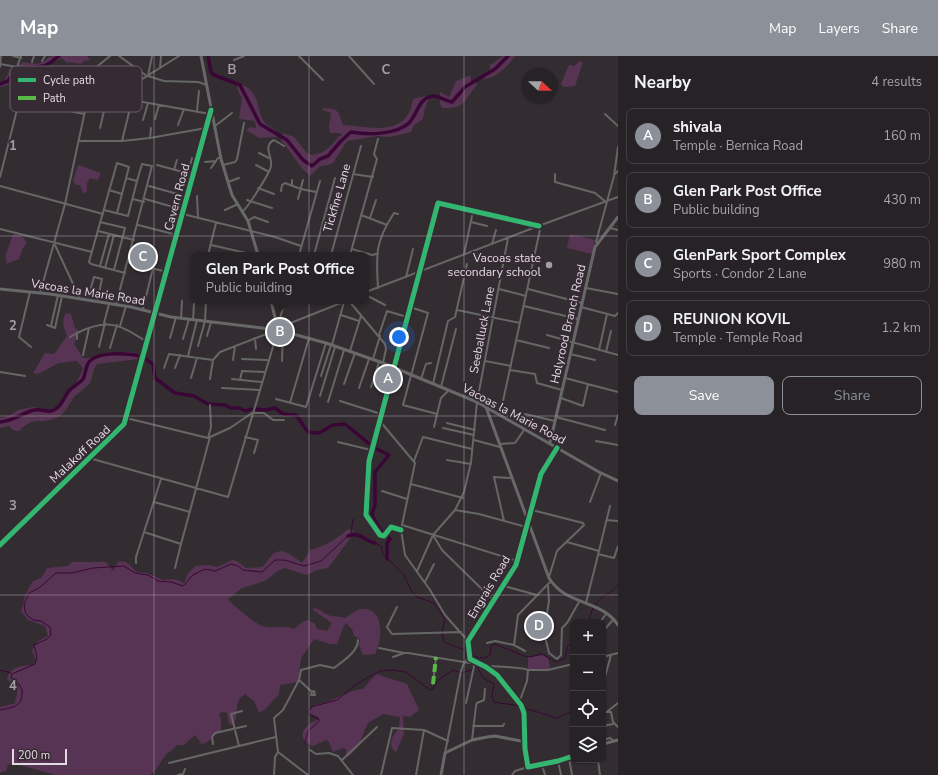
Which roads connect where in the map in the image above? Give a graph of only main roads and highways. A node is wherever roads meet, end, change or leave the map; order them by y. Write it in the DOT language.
graph roads {
  1 [pos="201,56"];
  2 [pos="618,216"];
  3 [pos="257,252"];
  4 [pos="0,289"];
  5 [pos="272,304"];
  6 [pos="277,328"];
  7 [pos="486,407"];
  8 [pos="550,444"];
  9 [pos="558,448"];
  10 [pos="618,480"];
  11 [pos="528,521"];
  12 [pos="618,625"];
  13 [pos="616,740"];
  14 [pos="523,742"];
  15 [pos="606,743"];
  16 [pos="570,758"];
  17 [pos="441,775"];
  1 -- 3 [label="main road"];
  2 -- 8 [label="main road, Holyrood Branch Road"];
  4 -- 6 [label="main road, Vacoas la Marie Road"];
  5 -- 6 [label="main road"];
  6 -- 7 [label="main road, Vacoas la Marie Road"];
  7 -- 8 [label="main road, Vacoas la Marie Road"];
  7 -- 11 [label="main road"];
  8 -- 9 [label="main road, Vacoas la Marie Road"];
  9 -- 10 [label="main road, Vacoas la Marie Road"];
  9 -- 11 [label="main road, Engrais Road"];
  11 -- 12 [label="main road"];
  11 -- 14 [label="main road, Engrais Road"];
  13 -- 15 [label="main road"];
  14 -- 16 [label="main road"];
  14 -- 17 [label="main road"];
}
